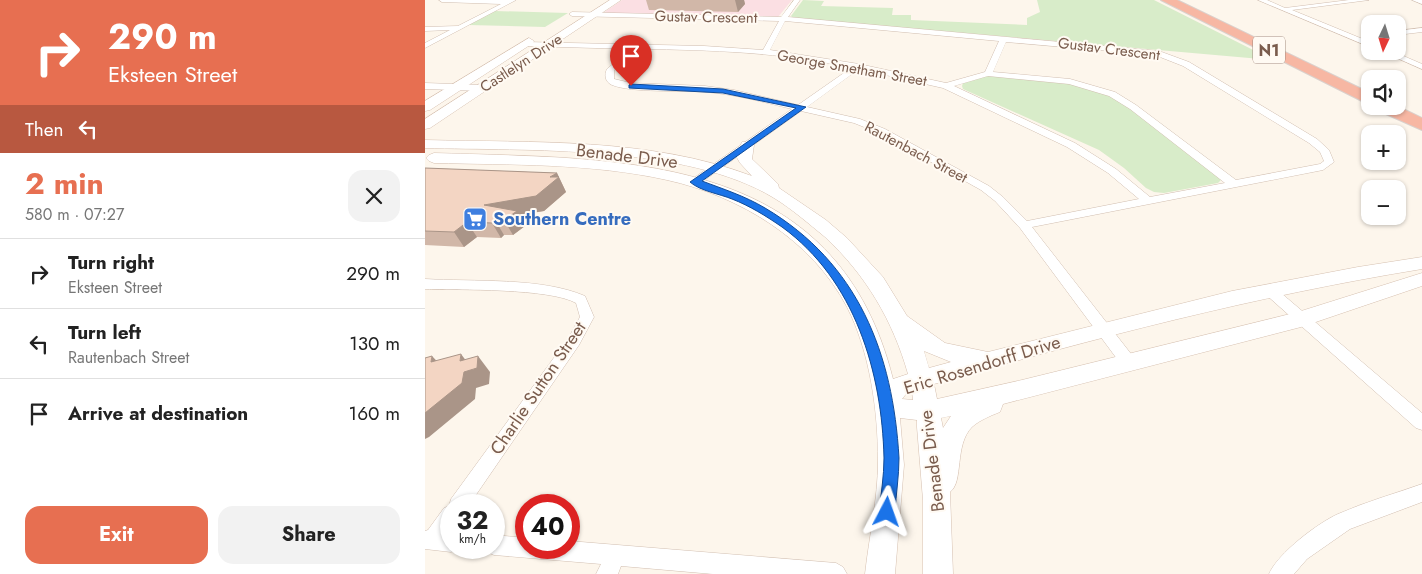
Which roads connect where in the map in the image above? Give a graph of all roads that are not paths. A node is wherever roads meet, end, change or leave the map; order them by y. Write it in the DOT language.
graph roads {
  1 [pos="442,0"];
  2 [pos="616,0"];
  3 [pos="797,0"];
  4 [pos="1167,0"];
  5 [pos="1194,0"];
  6 [pos="1261,0"];
  7 [pos="1366,0"];
  8 [pos="1415,0"];
  9 [pos="511,1"];
  10 [pos="1422,2"];
  11 [pos="587,5"];
  12 [pos="1285,10"];
  13 [pos="573,14"];
  14 [pos="594,14"];
  15 [pos="783,19"];
  16 [pos="561,21"];
  17 [pos="460,28"];
  18 [pos="425,29"];
  19 [pos="1422,30"];
  20 [pos="1406,32"];
  21 [pos="541,34"];
  22 [pos="1004,38"];
  23 [pos="1361,38"];
  24 [pos="1356,39"];
  25 [pos="1361,41"];
  26 [pos="525,44"];
  27 [pos="549,44"];
  28 [pos="1291,45"];
  29 [pos="425,46"];
  30 [pos="639,47"];
  31 [pos="765,52"];
  32 [pos="1406,60"];
  33 [pos="859,66"];
  34 [pos="1422,67"];
  35 [pos="988,74"];
  36 [pos="425,86"];
  37 [pos="946,86"];
  38 [pos="456,87"];
  39 [pos="482,88"];
  40 [pos="1361,96"];
  41 [pos="1406,100"];
  42 [pos="425,107"];
  43 [pos="802,107"];
  44 [pos="1422,107"];
  45 [pos="445,112"];
  46 [pos="1401,115"];
  47 [pos="425,125"];
  48 [pos="1422,125"];
  49 [pos="425,144"];
  50 [pos="468,145"];
  51 [pos="747,146"];
  52 [pos="568,149"];
  53 [pos="425,158"];
  54 [pos="553,163"];
  55 [pos="712,169"];
  56 [pos="695,182"];
  57 [pos="1234,184"];
  58 [pos="779,194"];
  59 [pos="1147,200"];
  60 [pos="1024,225"];
  61 [pos="1422,263"];
  62 [pos="1379,269"];
  63 [pos="1412,282"];
  64 [pos="425,284"];
  65 [pos="1269,290"];
  66 [pos="897,317"];
  67 [pos="1301,319"];
  68 [pos="1105,329"];
  69 [pos="996,358"];
  70 [pos="1129,363"];
  71 [pos="921,379"];
  72 [pos="1023,390"];
  73 [pos="885,403"];
  74 [pos="927,411"];
  75 [pos="1422,423"];
  76 [pos="1422,493"];
  77 [pos="466,494"];
  78 [pos="939,517"];
  79 [pos="505,548"];
  80 [pos="611,565"];
  81 [pos="836,574"];
  82 [pos="880,574"];
  83 [pos="938,574"];
  84 [pos="1280,574"];
  1 -- 9 [label="street"];
  2 -- 14 [label="street, Castlelyn Drive"];
  3 -- 15 [label="street"];
  4 -- 40 [label="highway, N1"];
  5 -- 28 [label="highway, N1"];
  6 -- 12 [label="street"];
  7 -- 12 [label="street"];
  8 -- 10 [label="street"];
  9 -- 17 [label="street"];
  11 -- 13 [label="street, Castlelyn Drive"];
  12 -- 24 [label="street"];
  13 -- 14 [label="street, Gustav Crescent"];
  13 -- 16 [label="street, Castlelyn Drive"];
  14 -- 15 [label="street, Gustav Crescent"];
  14 -- 27 [label="street, Castlelyn Drive"];
  15 -- 22 [label="street, Gustav Crescent"];
  15 -- 31 [label="street"];
  17 -- 18 [label="street"];
  17 -- 29 [label="street"];
  19 -- 20 [label="street"];
  21 -- 26 [label="street, Castlelyn Drive"];
  22 -- 35 [label="street"];
  22 -- 57 [label="street, Gustav Crescent"];
  23 -- 24 [label="street"];
  24 -- 25 [label="street"];
  26 -- 27 [label="street, George Smetham Street"];
  26 -- 38 [label="street, Castlelyn Drive"];
  27 -- 30 [label="street, George Smetham Street"];
  27 -- 39 [label="street, Castlelyn Drive"];
  30 -- 31 [label="street, George Smetham Street"];
  30 -- 43 [label="street, Rautenbach Street"];
  31 -- 33 [label="street, George Smetham Street"];
  32 -- 34 [label="street"];
  33 -- 37 [label="street, George Smetham Street"];
  33 -- 43 [label="street"];
  35 -- 37 [label="street"];
  35 -- 57 [label="street"];
  36 -- 38 [label="street"];
  37 -- 59 [label="street, George Smetham Street"];
  38 -- 39 [label="street"];
  38 -- 42 [label="street, Castlelyn Drive"];
  39 -- 45 [label="street, Castlelyn Drive"];
  41 -- 44 [label="highway"];
  43 -- 51 [label="street"];
  43 -- 60 [label="street, Rautenbach Street"];
  45 -- 47 [label="street, Castlelyn Drive"];
  45 -- 50 [label="street"];
  46 -- 48 [label="highway"];
  49 -- 50 [label="street, Benade Drive"];
  50 -- 52 [label="street, Benade Drive"];
  51 -- 55 [label="street"];
  51 -- 58 [label="street"];
  52 -- 54 [label="street"];
  52 -- 55 [label="street, Benade Drive"];
  53 -- 54 [label="street, Benade Drive"];
  54 -- 56 [label="street, Benade Drive"];
  55 -- 56 [label="street"];
  55 -- 58 [label="street, Benade Drive"];
  56 -- 73 [label="street, Benade Drive"];
  57 -- 59 [label="street, Gustav Crescent"];
  58 -- 66 [label="street, Benade Drive"];
  59 -- 60 [label="street, Gustav Crescent"];
  60 -- 68 [label="street, Rautenbach Street"];
  61 -- 62 [label="street, Eric Rosendorff Drive"];
  62 -- 63 [label="street"];
  62 -- 65 [label="street, Eric Rosendorff Drive"];
  63 -- 67 [label="street, Eric Rosendorff Drive"];
  64 -- 77 [label="street, Charlie Sutton Street"];
  65 -- 67 [label="street"];
  65 -- 68 [label="street, Eric Rosendorff Drive"];
  66 -- 69 [label="street"];
  66 -- 71 [label="street, Benade Drive"];
  67 -- 70 [label="street, Eric Rosendorff Drive"];
  67 -- 75 [label="street"];
  68 -- 69 [label="street, Eric Rosendorff Drive"];
  68 -- 70 [label="street, Rautenbach Street"];
  69 -- 71 [label="street, Eric Rosendorff Drive"];
  70 -- 72 [label="street, Eric Rosendorff Drive"];
  71 -- 73 [label="street, Eric Rosendorff Drive"];
  71 -- 74 [label="street, Benade Drive"];
  72 -- 74 [label="street, Eric Rosendorff Drive"];
  72 -- 78 [label="street"];
  73 -- 74 [label="street, Eric Rosendorff Drive"];
  73 -- 82 [label="street, Benade Drive"];
  74 -- 78 [label="street, Benade Drive"];
  76 -- 84 [label="street"];
  78 -- 83 [label="street, Benade Drive"];
  79 -- 80 [label="street"];
  80 -- 81 [label="street"];
}
